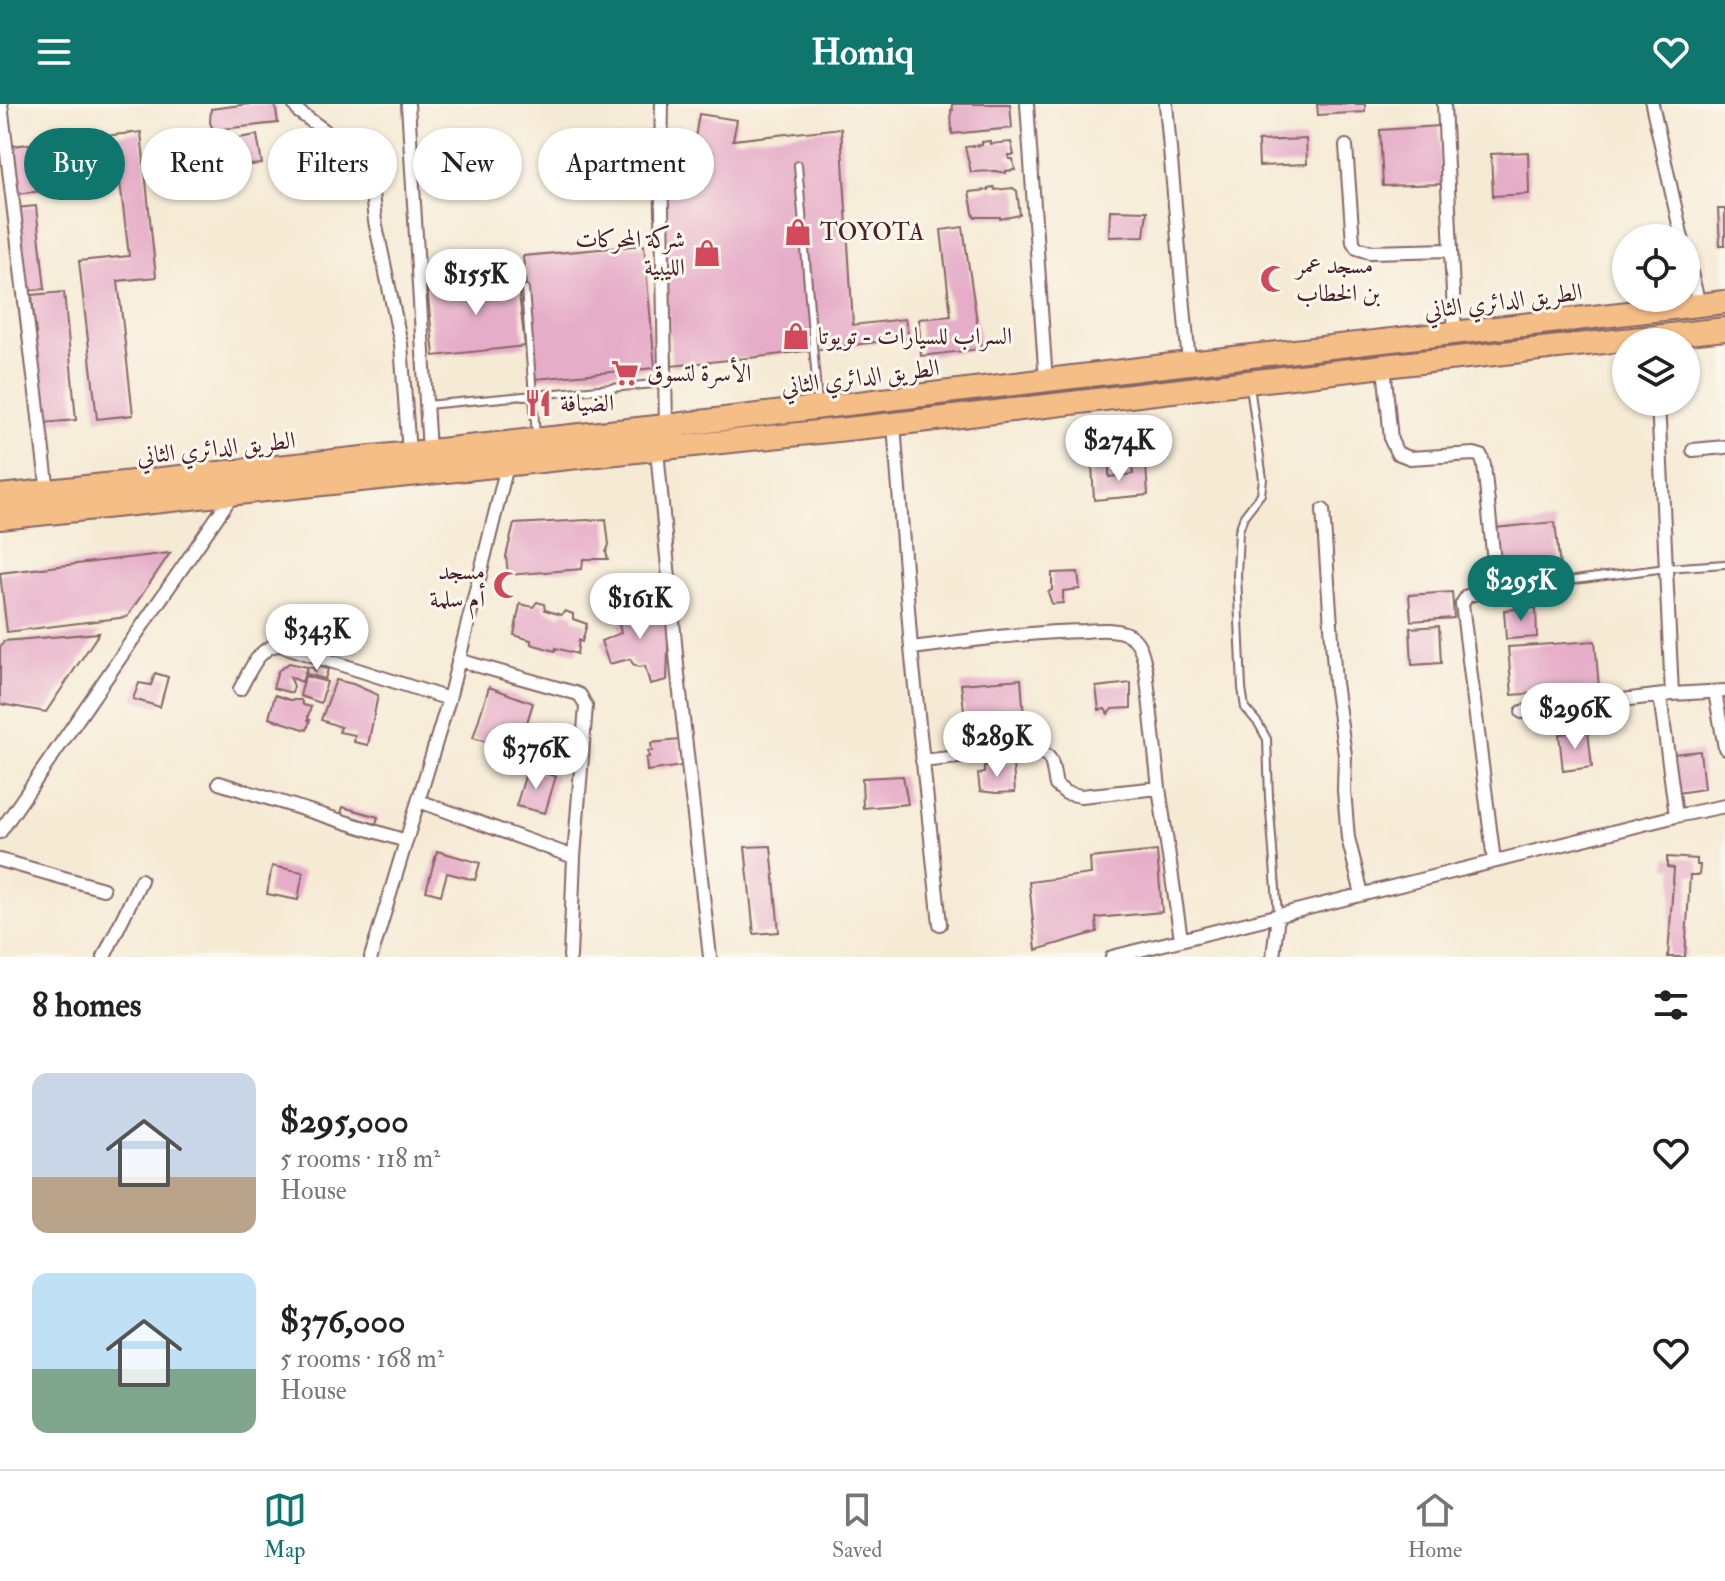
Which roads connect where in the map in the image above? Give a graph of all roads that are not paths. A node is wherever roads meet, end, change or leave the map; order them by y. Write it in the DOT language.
graph roads {
  1 [pos="1,104"];
  2 [pos="294,104"];
  3 [pos="408,104"];
  4 [pos="662,104"];
  5 [pos="1027,104"];
  6 [pos="1166,104"];
  7 [pos="1444,104"];
  8 [pos="1652,104"];
  9 [pos="1346,146"];
  10 [pos="798,165"];
  11 [pos="1679,224"];
  12 [pos="1451,250"];
  13 [pos="525,289"];
  14 [pos="1725,302"];
  15 [pos="1700,304"];
  16 [pos="1634,312"];
  17 [pos="1725,329"];
  18 [pos="1700,333"];
  19 [pos="1455,334"];
  20 [pos="1612,343"];
  21 [pos="1189,363"];
  22 [pos="1384,366"];
  23 [pos="1046,382"];
  24 [pos="665,383"];
  25 [pos="1249,383"];
  26 [pos="534,395"];
  27 [pos="426,405"];
  28 [pos="819,408"];
  29 [pos="1659,416"];
  30 [pos="894,424"];
  31 [pos="666,426"];
  32 [pos="536,440"];
  33 [pos="1725,447"];
  34 [pos="657,450"];
  35 [pos="1693,450"];
  36 [pos="419,452"];
  37 [pos="507,466"];
  38 [pos="48,492"];
  39 [pos="233,494"];
  40 [pos="0,496"];
  41 [pos="1323,510"];
  42 [pos="0,518"];
  43 [pos="1725,564"];
  44 [pos="1666,568"];
  45 [pos="1522,587"];
  46 [pos="911,648"];
  47 [pos="458,660"];
  48 [pos="240,689"];
  49 [pos="1720,691"];
  50 [pos="1666,695"];
  51 [pos="449,699"];
  52 [pos="1522,712"];
  53 [pos="1725,748"];
  54 [pos="922,761"];
  55 [pos="219,783"];
  56 [pos="1159,788"];
  57 [pos="419,801"];
  58 [pos="1725,806"];
  59 [pos="1676,816"];
  60 [pos="0,832"];
  61 [pos="406,841"];
  62 [pos="574,857"];
  63 [pos="0,860"];
  64 [pos="1494,861"];
  65 [pos="141,880"];
  66 [pos="103,889"];
  67 [pos="1362,894"];
  68 [pos="1278,915"];
  69 [pos="940,924"];
  70 [pos="1181,939"];
  71 [pos="104,957"];
  72 [pos="371,957"];
  73 [pos="570,957"];
  74 [pos="710,957"];
  75 [pos="1112,957"];
  76 [pos="1273,957"];
  1 -- 38 [label="street"];
  2 -- 36 [label="street"];
  3 -- 27 [label="street"];
  4 -- 24 [label="street"];
  5 -- 23 [label="street"];
  6 -- 21 [label="street"];
  7 -- 12 [label="street"];
  8 -- 11 [label="street"];
  9 -- 12 [label="street"];
  10 -- 28 [label="lane"];
  12 -- 19 [label="street"];
  13 -- 26 [label="lane"];
  14 -- 15 [label="highway, الطريق الدائري الثاني"];
  16 -- 19 [label="highway, الطريق الدائري الثاني"];
  17 -- 18 [label="highway, الطريق الدائري الثاني"];
  19 -- 21 [label="highway, الطريق الدائري الثاني"];
  20 -- 22 [label="highway, الطريق الدائري الثاني"];
  21 -- 23 [label="highway, الطريق الدائري الثاني"];
  22 -- 25 [label="highway, الطريق الدائري الثاني"];
  22 -- 64 [label="street"];
  23 -- 28 [label="highway, الطريق الدائري الثاني"];
  24 -- 26 [label="lane"];
  24 -- 31 [label="street"];
  25 -- 30 [label="highway, الطريق الدائري الثاني"];
  25 -- 68 [label="lane"];
  26 -- 27 [label="lane"];
  26 -- 32 [label="lane"];
  27 -- 36 [label="street"];
  28 -- 31 [label="highway, الطريق الدائري الثاني"];
  29 -- 44 [label="street"];
  30 -- 34 [label="highway, الطريق الدائري الثاني"];
  30 -- 46 [label="street"];
  31 -- 32 [label="highway, الطريق الدائري الثاني"];
  32 -- 36 [label="highway, الطريق الدائري الثاني"];
  33 -- 35 [label="street"];
  34 -- 37 [label="highway, الطريق الدائري الثاني"];
  34 -- 74 [label="street"];
  36 -- 38 [label="highway, الطريق الدائري الثاني"];
  37 -- 39 [label="highway, الطريق الدائري الثاني"];
  37 -- 47 [label="street"];
  38 -- 40 [label="highway, الطريق الدائري الثاني"];
  39 -- 42 [label="highway, الطريق الدائري الثاني"];
  39 -- 60 [label="street"];
  41 -- 67 [label="street"];
  43 -- 44 [label="lane"];
  44 -- 45 [label="lane"];
  44 -- 50 [label="street"];
  46 -- 54 [label="street"];
  46 -- 56 [label="street"];
  47 -- 51 [label="street"];
  47 -- 62 [label="street"];
  48 -- 51 [label="street"];
  49 -- 50 [label="street"];
  49 -- 53 [label="street"];
  50 -- 52 [label="street"];
  50 -- 59 [label="street"];
  51 -- 57 [label="street"];
  54 -- 56 [label="street"];
  54 -- 69 [label="street"];
  55 -- 61 [label="street"];
  56 -- 70 [label="street"];
  57 -- 61 [label="street"];
  57 -- 62 [label="street"];
  58 -- 59 [label="street"];
  59 -- 64 [label="street"];
  61 -- 72 [label="street"];
  62 -- 73 [label="street"];
  63 -- 66 [label="street"];
  64 -- 67 [label="street"];
  65 -- 71 [label="street"];
  67 -- 68 [label="street"];
  68 -- 70 [label="street"];
  68 -- 76 [label="street"];
  70 -- 75 [label="street"];
}
